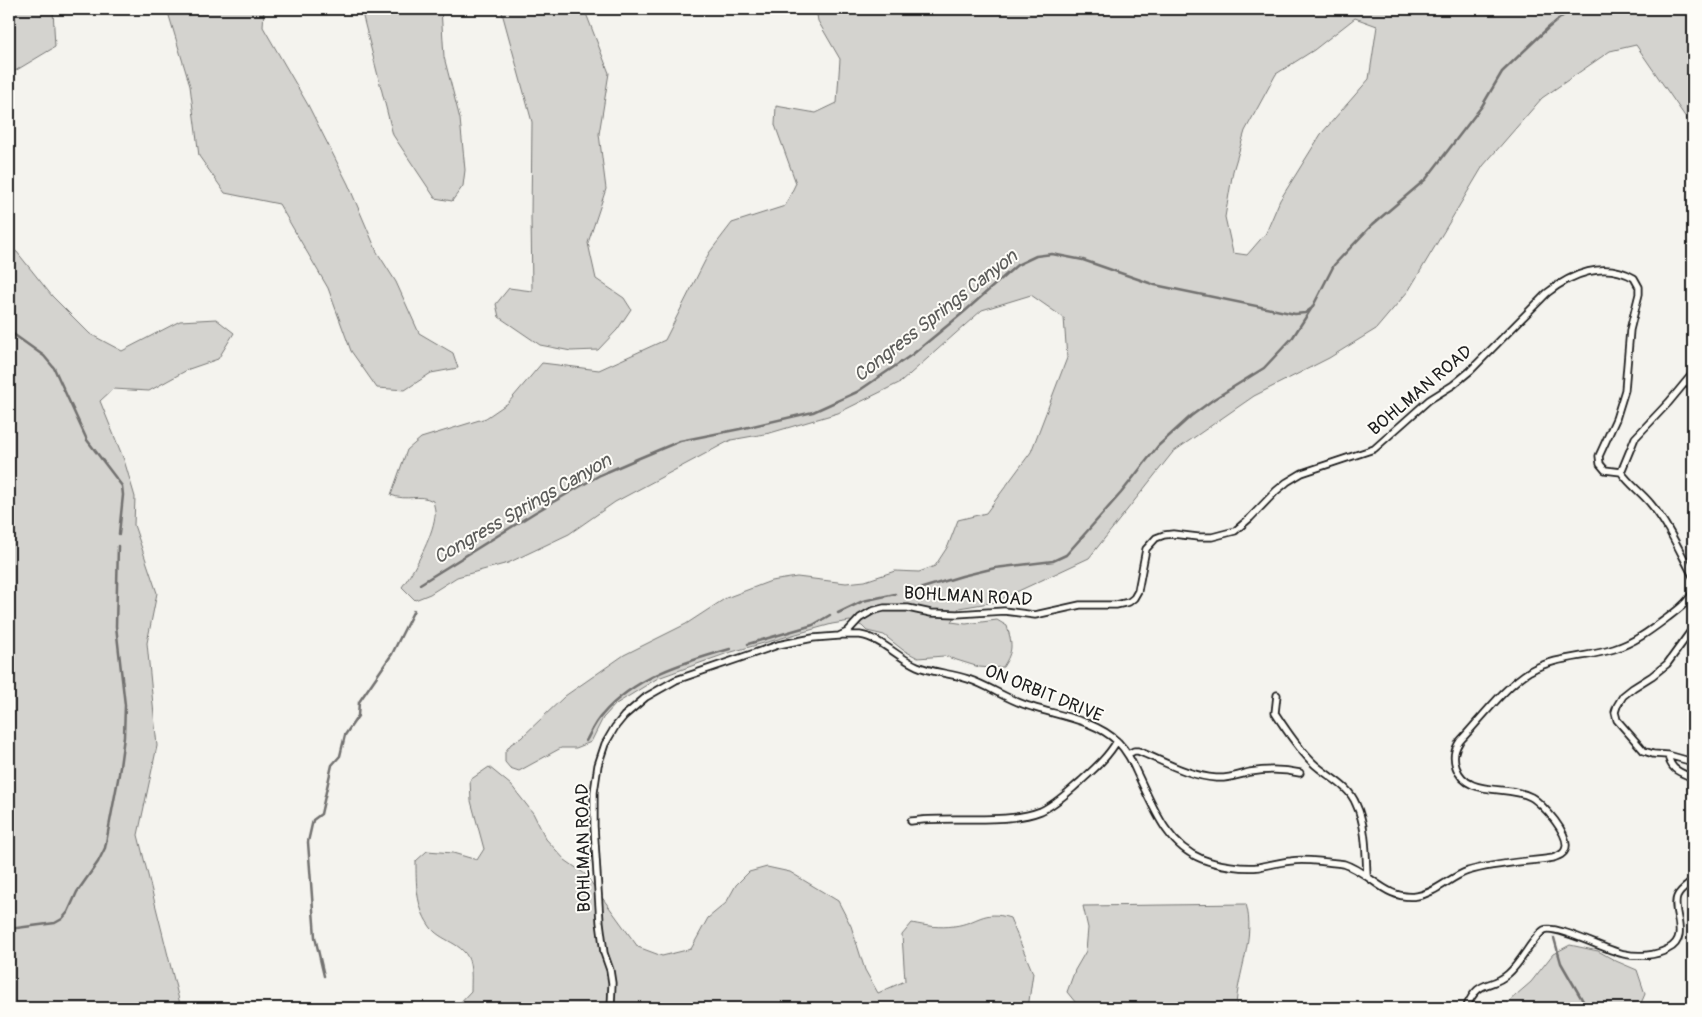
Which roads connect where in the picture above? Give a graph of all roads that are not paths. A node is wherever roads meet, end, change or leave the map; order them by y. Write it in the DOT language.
graph roads {
  1 [pos="1693,373"];
  2 [pos="1621,472"];
  3 [pos="1693,576"];
  4 [pos="1693,592"];
  5 [pos="1693,628"];
  6 [pos="839,636"];
  7 [pos="1277,695"];
  8 [pos="1117,741"];
  9 [pos="1128,754"];
  10 [pos="1668,755"];
  11 [pos="1693,762"];
  12 [pos="1300,773"];
  13 [pos="1693,778"];
  14 [pos="911,821"];
  15 [pos="1367,876"];
  16 [pos="1693,881"];
  17 [pos="611,1008"];
  18 [pos="1324,1008"];
  19 [pos="1331,1008"];
  20 [pos="1466,1008"];
  1 -- 2 [label="street"];
  2 -- 3 [label="street"];
  2 -- 6 [label="street, BOHLMAN ROAD"];
  4 -- 15 [label="street, ON ORBIT DRIVE"];
  5 -- 10 [label="street"];
  6 -- 8 [label="street, ON ORBIT DRIVE"];
  6 -- 17 [label="street, BOHLMAN ROAD"];
  7 -- 15 [label="street"];
  8 -- 9 [label="street, ON ORBIT DRIVE"];
  8 -- 14 [label="street"];
  9 -- 12 [label="street"];
  9 -- 15 [label="street, ON ORBIT DRIVE"];
  10 -- 11 [label="street"];
  10 -- 13 [label="street"];
  16 -- 20 [label="street"];
  18 -- 19 [label="street"];
}
